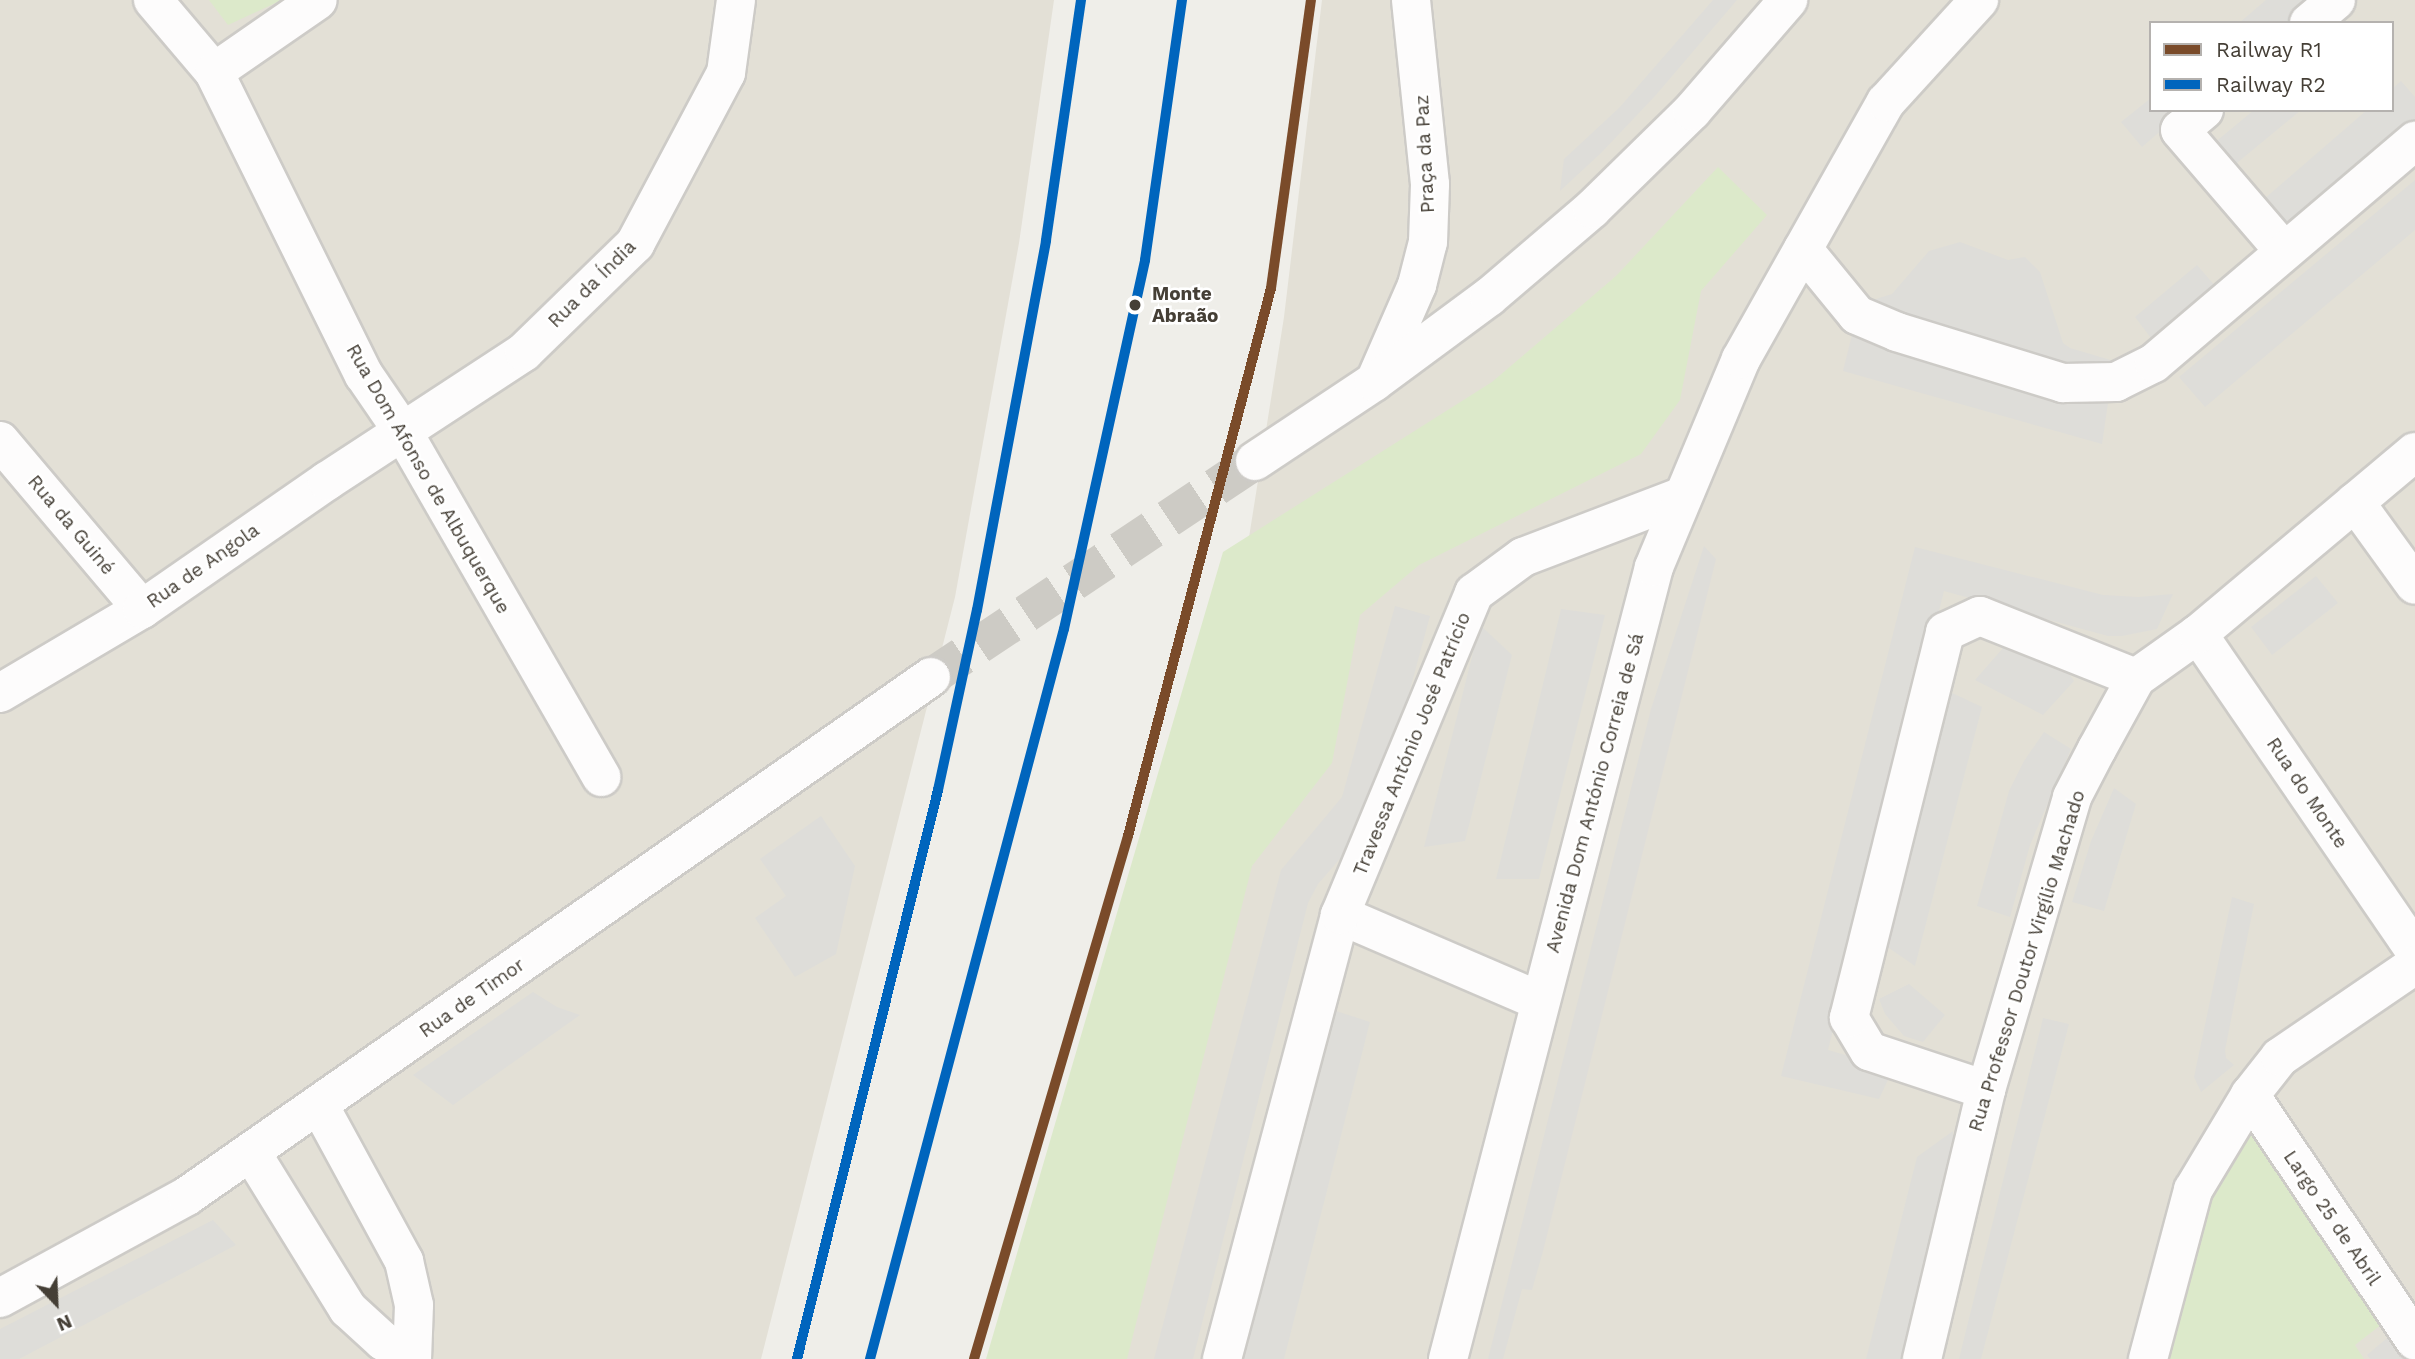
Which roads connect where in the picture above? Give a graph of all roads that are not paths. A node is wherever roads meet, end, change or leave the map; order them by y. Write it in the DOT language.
graph roads {
  1 [pos="153,0"];
  2 [pos="318,0"];
  3 [pos="736,0"];
  4 [pos="1411,0"];
  5 [pos="1788,0"];
  6 [pos="1979,0"];
  7 [pos="2336,0"];
  8 [pos="2311,21"];
  9 [pos="214,72"];
  10 [pos="2202,112"];
  11 [pos="2415,141"];
  12 [pos="1803,249"];
  13 [pos="2284,251"];
  14 [pos="1374,382"];
  15 [pos="403,432"];
  16 [pos="0,441"];
  17 [pos="2415,452"];
  18 [pos="1255,461"];
  19 [pos="1683,496"];
  20 [pos="2355,502"];
  21 [pos="2415,585"];
  22 [pos="142,609"];
  23 [pos="2199,635"];
  24 [pos="930,677"];
  25 [pos="2136,678"];
  26 [pos="0,693"];
  27 [pos="601,777"];
  28 [pos="1340,915"];
  29 [pos="2415,951"];
  30 [pos="2415,965"];
  31 [pos="1540,1001"];
  32 [pos="1986,1090"];
  33 [pos="2250,1096"];
  34 [pos="319,1105"];
  35 [pos="251,1152"];
  36 [pos="0,1298"];
  37 [pos="2415,1340"];
  38 [pos="411,1358"];
  39 [pos="1222,1359"];
  40 [pos="1448,1359"];
  41 [pos="1922,1359"];
  42 [pos="2148,1359"];
  1 -- 9 [label="street, Rua Dom Afonso de Albuquerque"];
  2 -- 9 [label="street"];
  3 -- 15 [label="street, Rua da Índia"];
  4 -- 14 [label="street, Praça da Paz"];
  5 -- 14 [label="street"];
  6 -- 12 [label="street, Avenida Dom António Correia de Sá"];
  7 -- 8 [label="street"];
  9 -- 15 [label="street, Rua Dom Afonso de Albuquerque"];
  10 -- 13 [label="street"];
  11 -- 13 [label="street"];
  12 -- 13 [label="street"];
  12 -- 19 [label="street, Avenida Dom António Correia de Sá"];
  14 -- 18 [label="street"];
  15 -- 22 [label="street, Rua de Angola"];
  15 -- 27 [label="street, Rua Dom Afonso de Albuquerque"];
  16 -- 22 [label="street, Rua da Guiné"];
  17 -- 20 [label="street, Rua Professor Doutor Virgílio Machado"];
  19 -- 28 [label="street, Travessa António José Patrício"];
  19 -- 31 [label="street, Avenida Dom António Correia de Sá"];
  20 -- 21 [label="street"];
  20 -- 23 [label="street, Rua Professor Doutor Virgílio Machado"];
  22 -- 26 [label="street, Rua de Angola"];
  23 -- 25 [label="street, Rua Professor Doutor Virgílio Machado"];
  23 -- 29 [label="street, Rua do Monte"];
  24 -- 34 [label="street, Rua de Timor"];
  25 -- 32 [label="street, Rua Professor Doutor Virgílio Machado"];
  25 -- 32 [label="street"];
  28 -- 31 [label="street"];
  28 -- 39 [label="street, Travessa António José Patrício"];
  30 -- 33 [label="street"];
  31 -- 40 [label="street, Avenida Dom António Correia de Sá"];
  32 -- 41 [label="street, Rua Professor Doutor Virgílio Machado"];
  33 -- 37 [label="street, Largo 25 de Abril"];
  33 -- 42 [label="street"];
  34 -- 35 [label="street, Rua de Timor"];
  34 -- 38 [label="street"];
  35 -- 36 [label="street, Rua de Timor"];
  35 -- 38 [label="street"];
}
